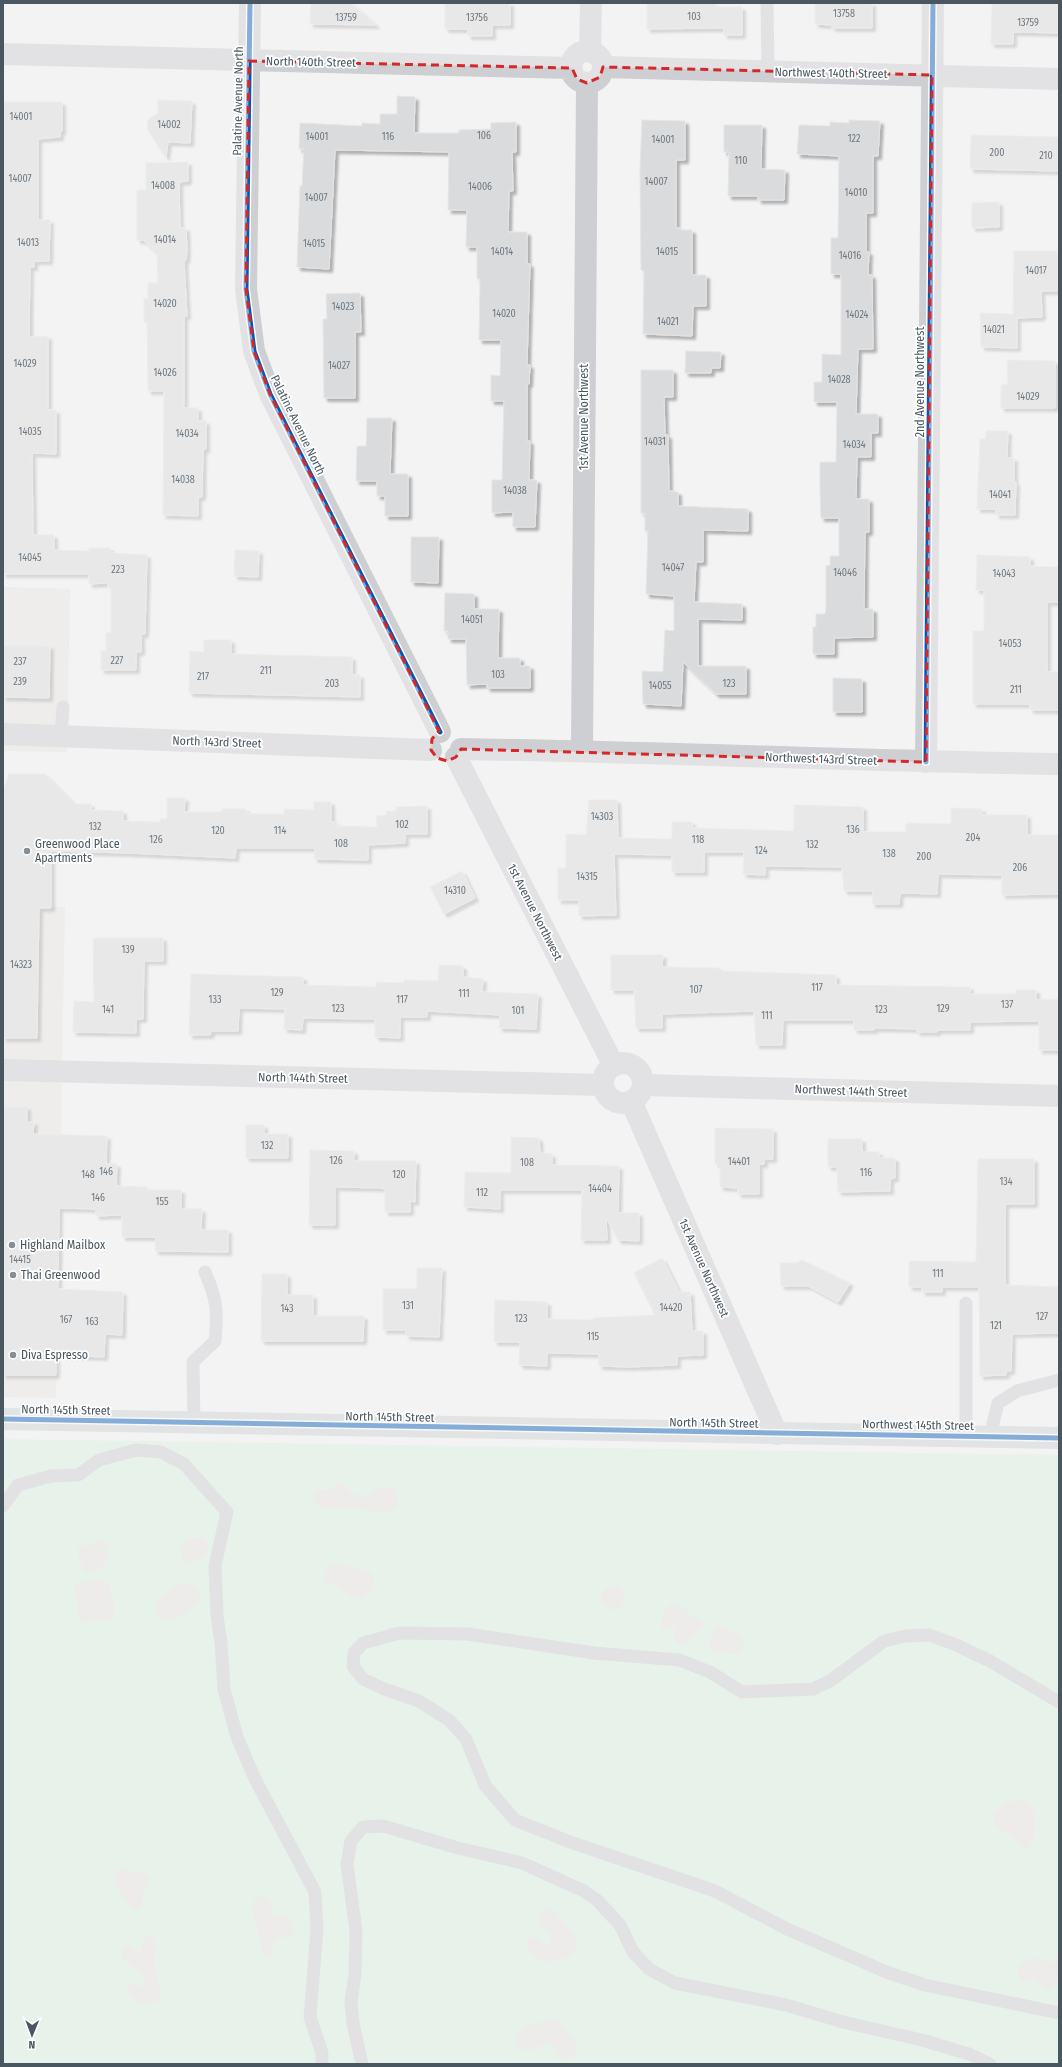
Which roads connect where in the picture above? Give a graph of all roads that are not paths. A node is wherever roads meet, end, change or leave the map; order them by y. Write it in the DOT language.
graph roads {
  1 [pos="250,3"];
  2 [pos="591,3"];
  3 [pos="767,3"];
  4 [pos="933,3"];
  5 [pos="3,54"];
  6 [pos="597,60"];
  7 [pos="249,61"];
  8 [pos="768,72"];
  9 [pos="932,75"];
  10 [pos="579,76"];
  11 [pos="1059,79"];
  12 [pos="63,707"];
  13 [pos="3,734"];
  14 [pos="61,736"];
  15 [pos="436,741"];
  16 [pos="582,751"];
  17 [pos="458,753"];
  18 [pos="926,762"];
  19 [pos="1059,764"];
  20 [pos="614,1066"];
  21 [pos="3,1070"];
  22 [pos="603,1085"];
  23 [pos="637,1093"];
  24 [pos="1059,1096"];
  25 [pos="205,1272"];
  26 [pos="966,1303"];
  27 [pos="1059,1380"];
  28 [pos="3,1419"];
  29 [pos="194,1423"];
  30 [pos="777,1434"];
  31 [pos="966,1436"];
  32 [pos="990,1436"];
  33 [pos="1059,1438"];
  34 [pos="3,1506"];
  35 [pos="1059,1702"];
  36 [pos="1059,2013"];
  37 [pos="322,2064"];
  38 [pos="362,2064"];
  39 [pos="990,2064"];
  1 -- 7 [label="street, Palatine Avenue North"];
  2 -- 6 [label="street"];
  3 -- 8 [label="lane"];
  4 -- 9 [label="street, 2nd Avenue Northwest"];
  5 -- 7 [label="street, North 140th Street"];
  6 -- 8 [label="street, Northwest 140th Street"];
  6 -- 10 [label="street"];
  6 -- 10 [label="street"];
  7 -- 10 [label="street, North 140th Street"];
  7 -- 15 [label="street, Palatine Avenue North"];
  8 -- 9 [label="street, Northwest 140th Street"];
  9 -- 11 [label="street, Northwest 140th Street"];
  9 -- 18 [label="street, 2nd Avenue Northwest"];
  10 -- 16 [label="street, 1st Avenue Northwest"];
  12 -- 14 [label="lane"];
  13 -- 14 [label="street, North 143rd Street"];
  14 -- 15 [label="street, North 143rd Street"];
  15 -- 17 [label="street, North 143rd Street"];
  16 -- 17 [label="street"];
  16 -- 18 [label="street, Northwest 143rd Street"];
  17 -- 20 [label="street, 1st Avenue Northwest"];
  18 -- 19 [label="street, Northwest 143rd Street"];
  20 -- 22 [label="street"];
  20 -- 23 [label="street"];
  21 -- 22 [label="street, North 144th Street"];
  22 -- 23 [label="street"];
  23 -- 24 [label="street, Northwest 144th Street"];
  23 -- 30 [label="street, 1st Avenue Northwest"];
  25 -- 29 [label="lane"];
  26 -- 31 [label="lane"];
  27 -- 32 [label="lane"];
  28 -- 29 [label="street, North 145th Street"];
  29 -- 30 [label="street, North 145th Street"];
  30 -- 31 [label="street, Northwest 145th Street"];
  31 -- 32 [label="street, Northwest 145th Street"];
  32 -- 33 [label="street, Northwest 145th Street"];
  34 -- 37 [label="lane"];
  35 -- 36 [label="lane"];
  38 -- 39 [label="lane"];
}
